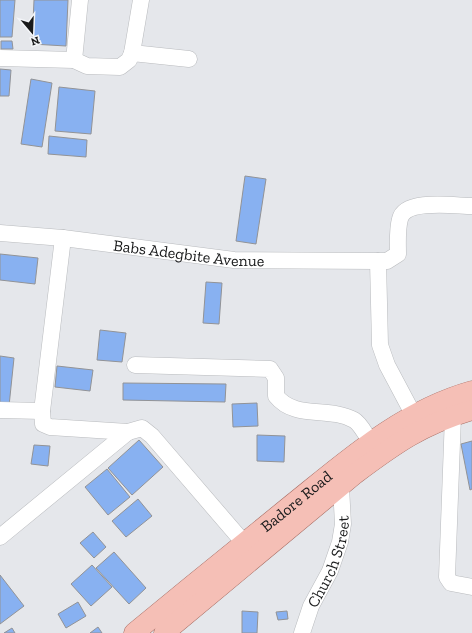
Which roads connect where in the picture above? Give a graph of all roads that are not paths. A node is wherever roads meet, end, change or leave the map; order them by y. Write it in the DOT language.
graph roads {
  1 [pos="80,0"];
  2 [pos="141,0"];
  3 [pos="132,53"];
  4 [pos="0,58"];
  5 [pos="189,59"];
  6 [pos="74,60"];
  7 [pos="472,206"];
  8 [pos="0,233"];
  9 [pos="63,238"];
  10 [pos="378,261"];
  11 [pos="135,365"];
  12 [pos="472,391"];
  13 [pos="0,410"];
  14 [pos="42,412"];
  15 [pos="463,413"];
  16 [pos="413,414"];
  17 [pos="128,432"];
  18 [pos="371,442"];
  19 [pos="341,488"];
  20 [pos="0,538"];
  21 [pos="244,542"];
  22 [pos="472,587"];
  23 [pos="134,633"];
  24 [pos="164,633"];
  25 [pos="302,633"];
  1 -- 6 [label="street"];
  2 -- 3 [label="street"];
  3 -- 5 [label="street"];
  3 -- 6 [label="street"];
  4 -- 6 [label="street"];
  7 -- 10 [label="street, Babs Adegbite Avenue"];
  8 -- 9 [label="street, Babs Adegbite Avenue"];
  9 -- 10 [label="street, Babs Adegbite Avenue"];
  9 -- 14 [label="street"];
  10 -- 16 [label="street"];
  11 -- 18 [label="street"];
  12 -- 16 [label="main road, Badore Road"];
  13 -- 14 [label="street"];
  14 -- 17 [label="street"];
  15 -- 19 [label="main road, Badore Road"];
  15 -- 22 [label="street"];
  16 -- 18 [label="main road, Badore Road"];
  17 -- 20 [label="street"];
  17 -- 21 [label="street"];
  18 -- 21 [label="main road, Badore Road"];
  19 -- 24 [label="main road, Badore Road"];
  19 -- 25 [label="street, Church Street"];
  21 -- 23 [label="main road, Badore Road"];
}
